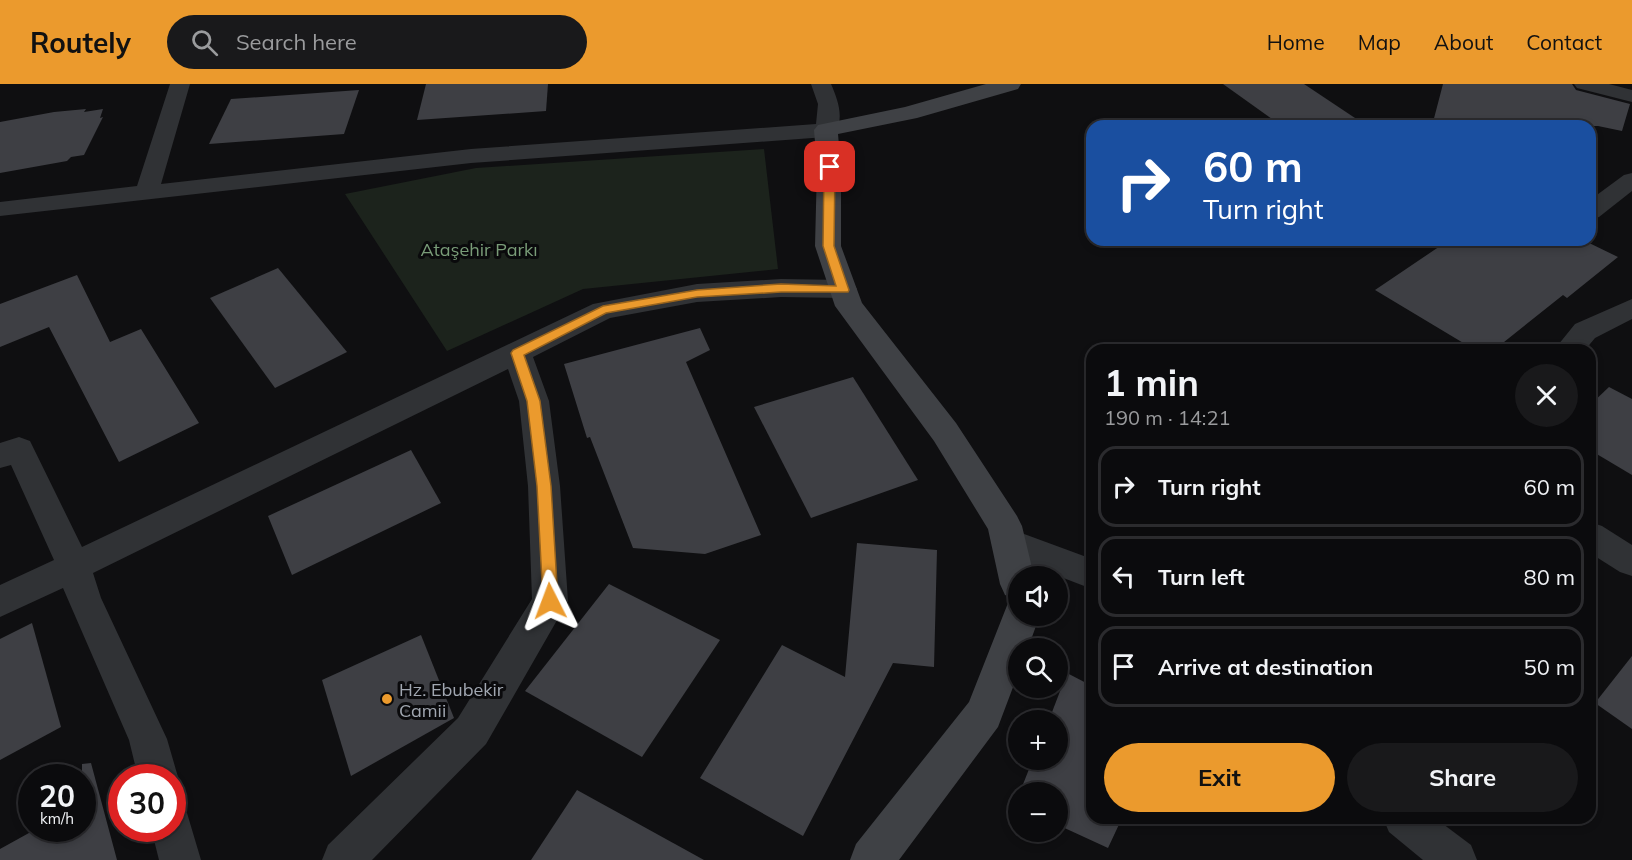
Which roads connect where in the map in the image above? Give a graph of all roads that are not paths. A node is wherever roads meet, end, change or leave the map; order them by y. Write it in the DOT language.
graph roads {
  1 [pos="180,84"];
  2 [pos="821,84"];
  3 [pos="1010,84"];
  4 [pos="1584,84"];
  5 [pos="1632,96"];
  6 [pos="826,130"];
  7 [pos="1632,180"];
  8 [pos="147,192"];
  9 [pos="1596,207"];
  10 [pos="0,209"];
  11 [pos="844,290"];
  12 [pos="1632,308"];
  13 [pos="1573,344"];
  14 [pos="517,353"];
  15 [pos="0,456"];
  16 [pos="1596,540"];
  17 [pos="1008,542"];
  18 [pos="1632,562"];
  19 [pos="74,566"];
  20 [pos="1014,566"];
  21 [pos="1086,572"];
  22 [pos="0,602"];
  23 [pos="1017,626"];
  24 [pos="155,764"];
  25 [pos="1411,824"];
  26 [pos="176,842"];
  27 [pos="346,859"];
  28 [pos="180,860"];
  29 [pos="872,860"];
  30 [pos="1456,860"];
  1 -- 8 [label="street"];
  2 -- 6 [label="street"];
  3 -- 6 [label="street"];
  4 -- 5 [label="street"];
  6 -- 8 [label="street"];
  6 -- 11 [label="street"];
  7 -- 9 [label="street"];
  8 -- 10 [label="street"];
  11 -- 14 [label="street"];
  11 -- 17 [label="street"];
  12 -- 13 [label="street"];
  14 -- 19 [label="street"];
  14 -- 27 [label="street"];
  15 -- 19 [label="street"];
  16 -- 18 [label="street"];
  17 -- 20 [label="street"];
  17 -- 21 [label="street"];
  19 -- 22 [label="street"];
  19 -- 24 [label="street"];
  23 -- 29 [label="street"];
  25 -- 30 [label="street"];
  26 -- 28 [label="street"];
}
